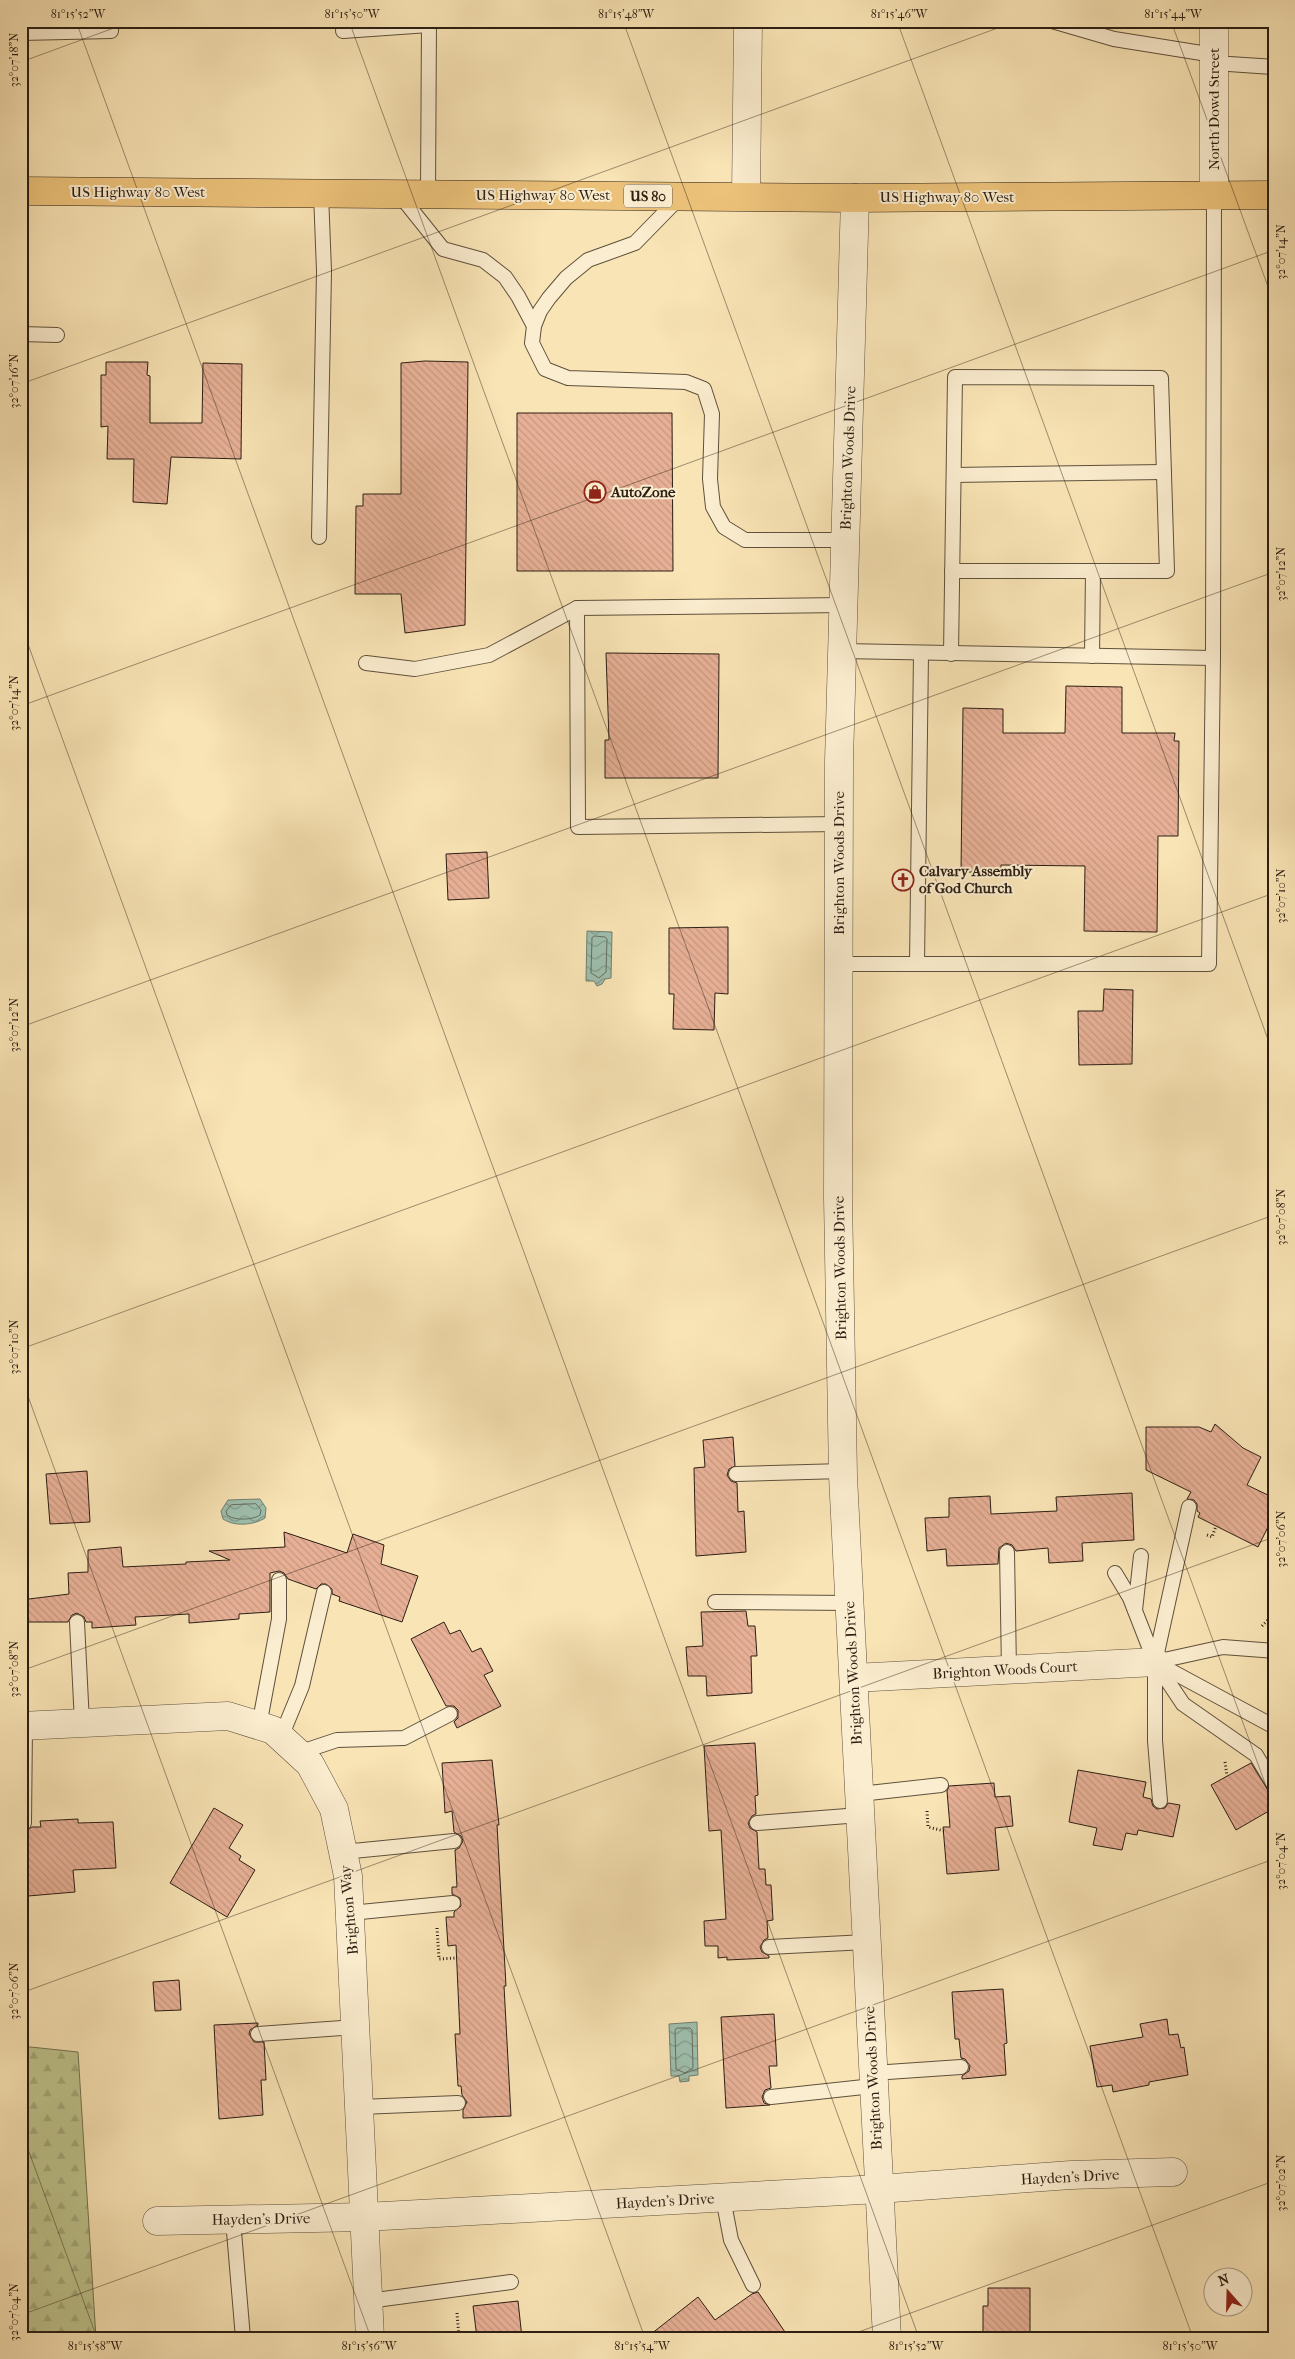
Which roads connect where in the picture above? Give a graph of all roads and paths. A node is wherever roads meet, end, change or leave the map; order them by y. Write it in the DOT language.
graph roads {
  1 [pos="344,21"];
  2 [pos="748,21"];
  3 [pos="1052,21"];
  4 [pos="1214,21"];
  5 [pos="429,23"];
  6 [pos="111,26"];
  7 [pos="21,33"];
  8 [pos="1214,59"];
  9 [pos="1274,67"];
  10 [pos="21,191"];
  11 [pos="321,193"];
  12 [pos="399,194"];
  13 [pos="428,194"];
  14 [pos="1274,195"];
  15 [pos="681,196"];
  16 [pos="746,196"];
  17 [pos="1214,196"];
  18 [pos="855,198"];
  19 [pos="534,326"];
  20 [pos="21,334"];
  21 [pos="57,335"];
  22 [pos="1164,472"];
  23 [pos="954,475"];
  24 [pos="319,537"];
  25 [pos="846,540"];
  26 [pos="952,571"];
  27 [pos="1093,571"];
  28 [pos="844,605"];
  29 [pos="577,608"];
  30 [pos="842,651"];
  31 [pos="921,654"];
  32 [pos="951,654"];
  33 [pos="1092,656"];
  34 [pos="1213,658"];
  35 [pos="366,663"];
  36 [pos="839,824"];
  37 [pos="839,964"];
  38 [pos="917,964"];
  39 [pos="843,1471"];
  40 [pos="736,1474"];
  41 [pos="1189,1507"];
  42 [pos="1007,1552"];
  43 [pos="1141,1556"];
  44 [pos="1115,1572"];
  45 [pos="279,1580"];
  46 [pos="324,1592"];
  47 [pos="715,1602"];
  48 [pos="850,1604"];
  49 [pos="1135,1610"];
  50 [pos="77,1622"];
  51 [pos="1274,1651"];
  52 [pos="1155,1662"];
  53 [pos="1009,1670"];
  54 [pos="854,1678"];
  55 [pos="450,1714"];
  56 [pos="82,1723"];
  57 [pos="1271,1725"];
  58 [pos="23,1726"];
  59 [pos="279,1739"];
  60 [pos="941,1785"];
  61 [pos="926,1786"];
  62 [pos="1274,1786"];
  63 [pos="1160,1801"];
  64 [pos="860,1805"];
  65 [pos="757,1823"];
  66 [pos="24,1824"];
  67 [pos="944,1831"];
  68 [pos="454,1841"];
  69 [pos="343,1852"];
  70 [pos="453,1903"];
  71 [pos="436,1905"];
  72 [pos="350,1913"];
  73 [pos="866,1942"];
  74 [pos="769,1947"];
  75 [pos="456,1958"];
  76 [pos="356,2026"];
  77 [pos="258,2034"];
  78 [pos="962,2067"];
  79 [pos="873,2079"];
  80 [pos="771,2097"];
  81 [pos="458,2103"];
  82 [pos="360,2107"];
  83 [pos="1173,2172"];
  84 [pos="879,2189"];
  85 [pos="723,2198"];
  86 [pos="365,2217"];
  87 [pos="233,2220"];
  88 [pos="157,2221"];
  89 [pos="511,2282"];
  90 [pos="753,2285"];
  91 [pos="368,2301"];
  92 [pos="243,2338"];
  93 [pos="370,2338"];
  94 [pos="887,2338"];
  1 -- 5 [label="lane"];
  2 -- 16 [label="street"];
  3 -- 8 [label="lane"];
  4 -- 8 [label="street, North Dowd Street"];
  5 -- 13 [label="lane"];
  6 -- 7 [label="lane"];
  8 -- 9 [label="lane"];
  8 -- 17 [label="street, North Dowd Street"];
  10 -- 11 [label="main road, US Highway 80 West / US 80"];
  11 -- 12 [label="main road, US Highway 80 West / US 80"];
  11 -- 24 [label="lane"];
  12 -- 13 [label="main road, US Highway 80 West / US 80"];
  12 -- 19 [label="lane"];
  13 -- 15 [label="main road, US Highway 80 West / US 80"];
  14 -- 17 [label="main road, US Highway 80 West / US 80"];
  15 -- 16 [label="main road, US Highway 80 West / US 80"];
  15 -- 19 [label="lane"];
  16 -- 18 [label="main road, US Highway 80 West / US 80"];
  17 -- 18 [label="main road, US Highway 80 West / US 80"];
  17 -- 34 [label="lane"];
  18 -- 25 [label="street, Brighton Woods Drive"];
  19 -- 25 [label="lane"];
  20 -- 21 [label="lane"];
  22 -- 23 [label="lane"];
  22 -- 23 [label="lane"];
  22 -- 27 [label="lane"];
  23 -- 26 [label="lane"];
  25 -- 28 [label="street, Brighton Woods Drive"];
  26 -- 27 [label="lane"];
  26 -- 32 [label="lane"];
  27 -- 33 [label="lane"];
  28 -- 29 [label="lane"];
  28 -- 30 [label="street, Brighton Woods Drive"];
  29 -- 35 [label="lane"];
  29 -- 36 [label="lane"];
  30 -- 31 [label="lane"];
  30 -- 36 [label="street, Brighton Woods Drive"];
  31 -- 32 [label="lane"];
  31 -- 38 [label="lane"];
  32 -- 33 [label="lane"];
  33 -- 34 [label="lane"];
  34 -- 38 [label="lane"];
  36 -- 37 [label="street, Brighton Woods Drive"];
  37 -- 38 [label="lane"];
  37 -- 39 [label="street, Brighton Woods Drive"];
  39 -- 40 [label="lane"];
  39 -- 48 [label="street, Brighton Woods Drive"];
  41 -- 52 [label="lane"];
  42 -- 53 [label="lane"];
  43 -- 49 [label="lane"];
  44 -- 49 [label="lane"];
  45 -- 59 [label="lane"];
  46 -- 59 [label="lane"];
  47 -- 48 [label="lane"];
  48 -- 54 [label="street, Brighton Woods Drive"];
  49 -- 52 [label="lane"];
  50 -- 56 [label="lane"];
  51 -- 52 [label="lane"];
  52 -- 53 [label="street, Brighton Woods Court"];
  52 -- 57 [label="lane"];
  52 -- 62 [label="lane"];
  52 -- 63 [label="lane"];
  53 -- 54 [label="street, Brighton Woods Court"];
  54 -- 64 [label="street, Brighton Woods Drive"];
  55 -- 59 [label="lane"];
  56 -- 58 [label="street"];
  56 -- 59 [label="street"];
  58 -- 66 [label="lane"];
  59 -- 69 [label="street, Brighton Way"];
  60 -- 61 [label="lane"];
  61 -- 64 [label="lane"];
  61 -- 67 [label="path"];
  64 -- 65 [label="lane"];
  64 -- 73 [label="street, Brighton Woods Drive"];
  68 -- 69 [label="lane"];
  69 -- 72 [label="street, Brighton Way"];
  70 -- 71 [label="lane"];
  71 -- 72 [label="lane"];
  71 -- 75 [label="path"];
  72 -- 76 [label="street, Brighton Way"];
  73 -- 74 [label="lane"];
  73 -- 79 [label="street, Brighton Woods Drive"];
  76 -- 77 [label="lane"];
  76 -- 82 [label="street, Brighton Way"];
  78 -- 79 [label="lane"];
  79 -- 80 [label="lane"];
  79 -- 84 [label="street, Brighton Woods Drive"];
  81 -- 82 [label="lane"];
  82 -- 86 [label="street, Brighton Way"];
  83 -- 84 [label="street, Hayden's Drive"];
  84 -- 85 [label="street, Hayden's Drive"];
  84 -- 94 [label="street, Brighton Woods Drive"];
  85 -- 86 [label="street, Hayden's Drive"];
  85 -- 90 [label="lane"];
  86 -- 87 [label="street, Hayden's Drive"];
  86 -- 91 [label="street, Brighton Way"];
  87 -- 88 [label="street, Hayden's Drive"];
  87 -- 92 [label="lane"];
  89 -- 91 [label="lane"];
  91 -- 93 [label="street, Brighton Way"];
}
